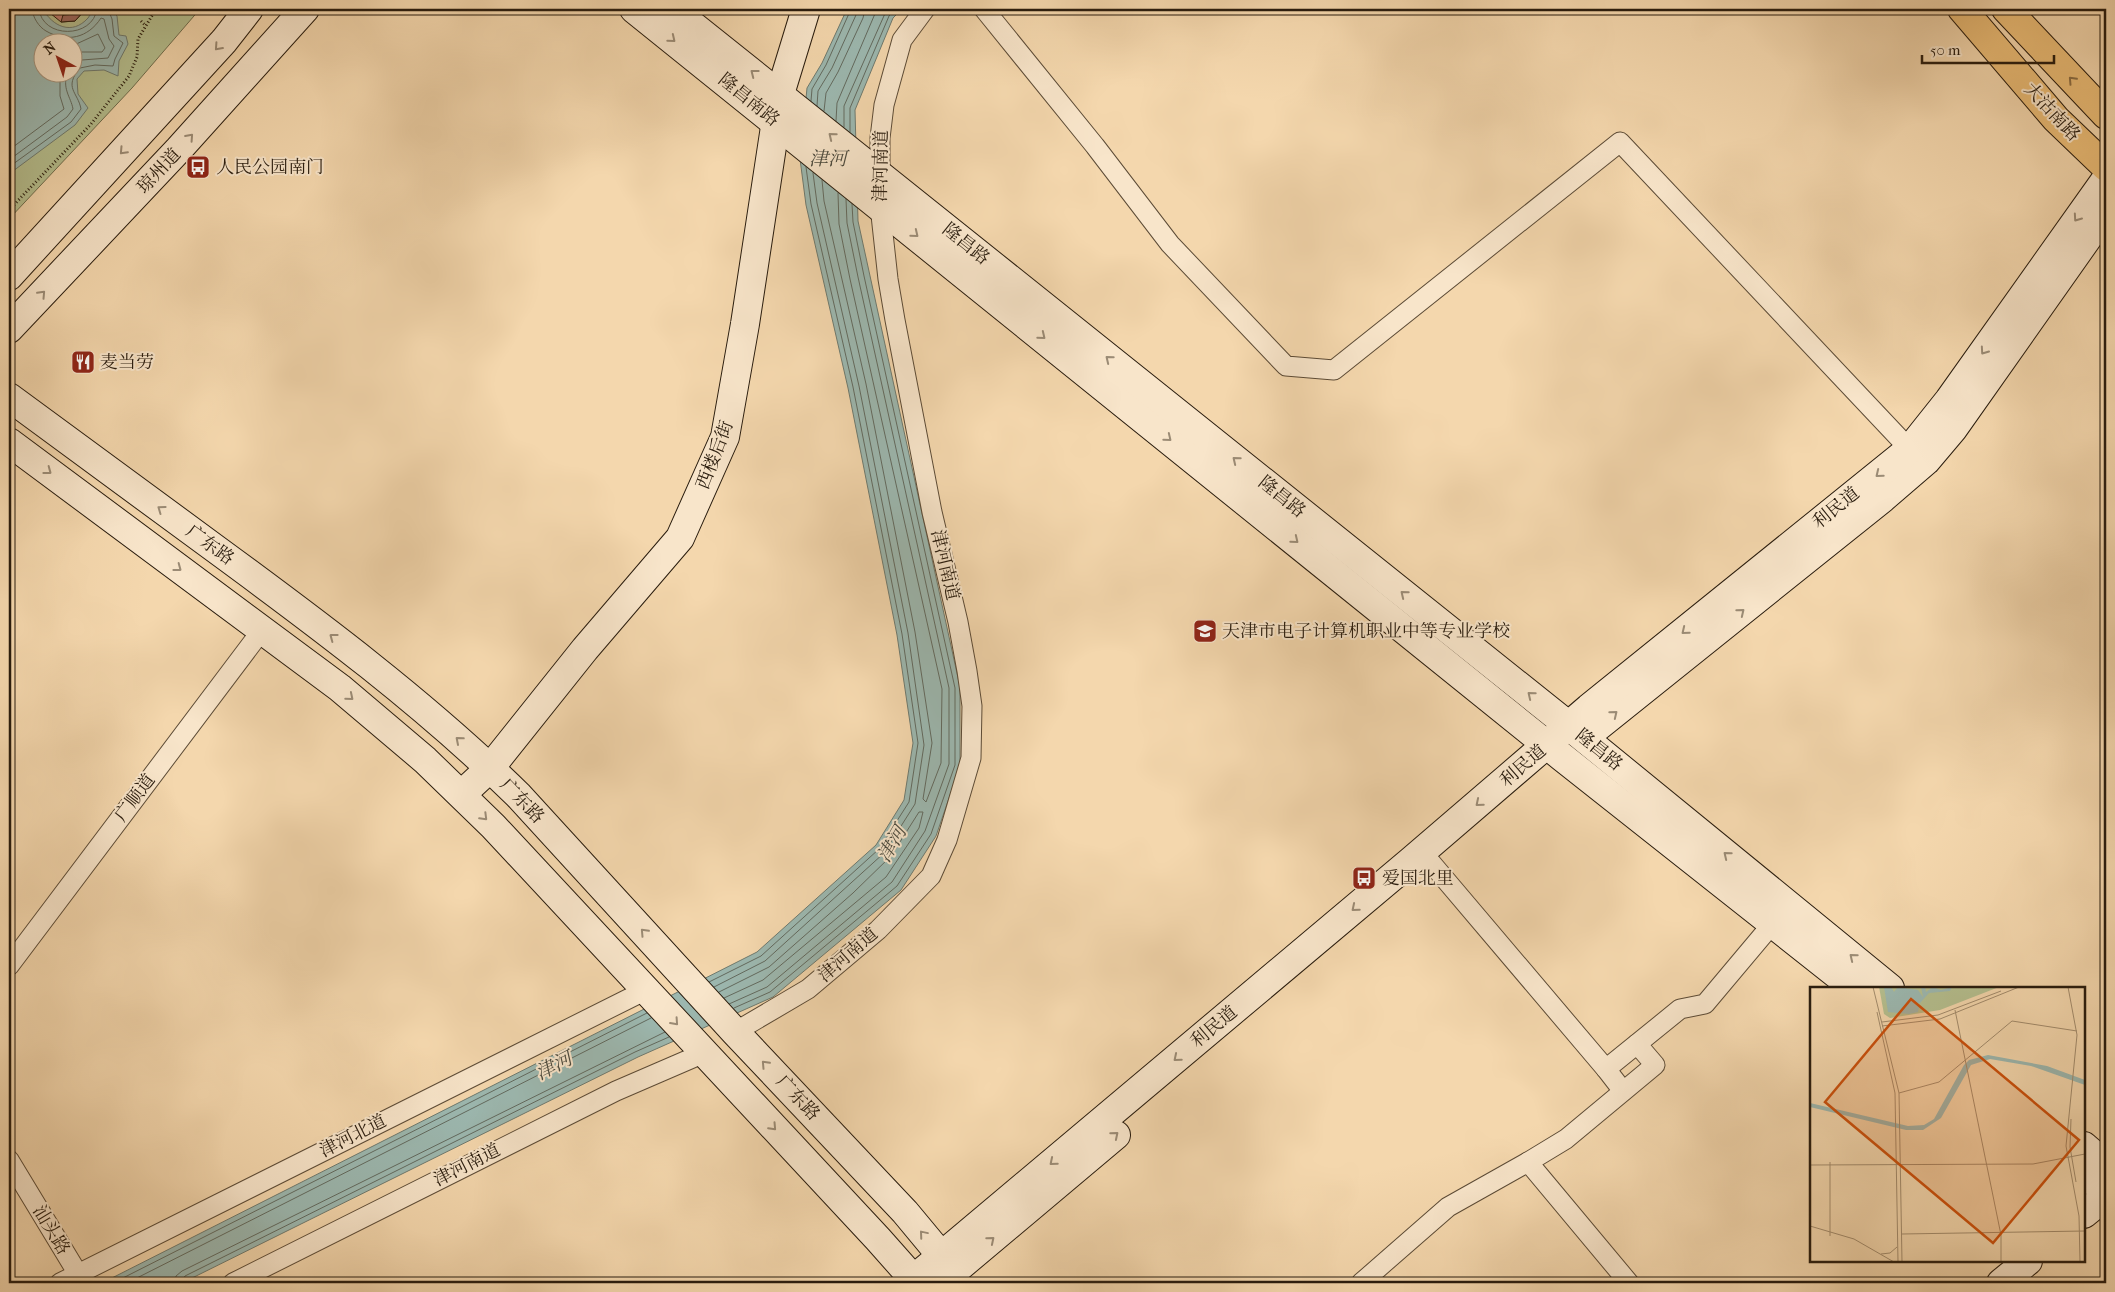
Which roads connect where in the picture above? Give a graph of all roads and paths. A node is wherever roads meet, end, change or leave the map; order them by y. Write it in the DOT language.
graph roads {
  1 [pos="156,9"];
  2 [pos="249,9"];
  3 [pos="305,9"];
  4 [pos="634,9"];
  5 [pos="672,9"];
  6 [pos="806,9"];
  7 [pos="925,9"];
  8 [pos="984,9"];
  9 [pos="1962,9"];
  10 [pos="2006,9"];
  11 [pos="141,20"];
  12 [pos="146,26"];
  13 [pos="784,112"];
  14 [pos="2106,115"];
  15 [pos="2106,167"];
  16 [pos="2106,179"];
  17 [pos="874,185"];
  18 [pos="9,210"];
  19 [pos="2106,212"];
  20 [pos="9,276"];
  21 [pos="9,329"];
  22 [pos="9,397"];
  23 [pos="9,442"];
  24 [pos="1916,456"];
  25 [pos="262,630"];
  26 [pos="1576,732"];
  27 [pos="1555,751"];
  28 [pos="490,768"];
  29 [pos="462,794"];
  30 [pos="1427,859"];
  31 [pos="1773,923"];
  32 [pos="9,966"];
  33 [pos="1853,987"];
  34 [pos="1889,987"];
  35 [pos="646,990"];
  36 [pos="735,1032"];
  37 [pos="1637,1044"];
  38 [pos="704,1053"];
  39 [pos="1606,1069"];
  40 [pos="1623,1091"];
  41 [pos="2085,1147"];
  42 [pos="9,1160"];
  43 [pos="1528,1162"];
  44 [pos="2106,1165"];
  45 [pos="2085,1175"];
  46 [pos="2106,1194"];
  47 [pos="2085,1213"];
  48 [pos="2027,1262"];
  49 [pos="78,1274"];
  50 [pos="934,1277"];
  51 [pos="60,1283"];
  52 [pos="233,1283"];
  53 [pos="1360,1283"];
  54 [pos="1629,1283"];
  55 [pos="2001,1283"];
  1 -- 12 [label="path"];
  2 -- 20 [label="main road, one-way"];
  21 -- 3 [label="main road, 琼州道, one-way"];
  4 -- 13 [label="main road, 隆昌南路, one-way"];
  13 -- 5 [label="main road, 隆昌路, one-way"];
  6 -- 13 [label="main road, 西楼后街"];
  7 -- 17 [label="street, 津河南道"];
  8 -- 24 [label="street"];
  9 -- 15 [label="main road, 大沽南路"];
  14 -- 10 [label="main road, 大沽南路, one-way"];
  11 -- 12 [label="path"];
  12 -- 18 [label="path"];
  13 -- 17 [label="main road, 隆昌路"];
  13 -- 28 [label="main road, 西楼后街"];
  16 -- 24 [label="main road, 利民道, one-way"];
  26 -- 17 [label="main road, 隆昌路, one-way"];
  17 -- 27 [label="main road, 隆昌路, one-way"];
  17 -- 36 [label="street, 津河南道"];
  19 -- 24 [label="main road, 利民道"];
  28 -- 22 [label="main road, 广东路, one-way"];
  23 -- 25 [label="main road, 广东路, one-way"];
  24 -- 26 [label="main road, 利民道"];
  25 -- 29 [label="main road, 广东路, one-way"];
  25 -- 32 [label="street, 广顺道"];
  26 -- 27 [label="main road, 利民道"];
  34 -- 26 [label="main road, 隆昌路, one-way"];
  27 -- 30 [label="main road, 利民道"];
  27 -- 31 [label="main road, 隆昌路"];
  28 -- 29 [label="main road, 西楼后街"];
  36 -- 28 [label="main road, 广东路, one-way"];
  29 -- 35 [label="main road, 广东路, one-way"];
  30 -- 39 [label="street"];
  30 -- 50 [label="main road, 利民道"];
  31 -- 33 [label="main road, 隆昌路"];
  31 -- 37 [label="street"];
  35 -- 38 [label="main road, 广东路, one-way"];
  35 -- 49 [label="street, 津河北道"];
  50 -- 36 [label="main road, 广东路, one-way"];
  37 -- 39 [label="street"];
  37 -- 40 [label="street"];
  38 -- 50 [label="main road, 广东路, one-way"];
  38 -- 52 [label="street, 津河南道"];
  39 -- 40 [label="street"];
  40 -- 43 [label="street"];
  41 -- 44 [label="main road"];
  42 -- 49 [label="street, 汕头路"];
  43 -- 53 [label="street"];
  43 -- 54 [label="street"];
  45 -- 46 [label="main road"];
  46 -- 47 [label="main road"];
  48 -- 55 [label="main road"];
  49 -- 51 [label="street, 津河北道"];
}
